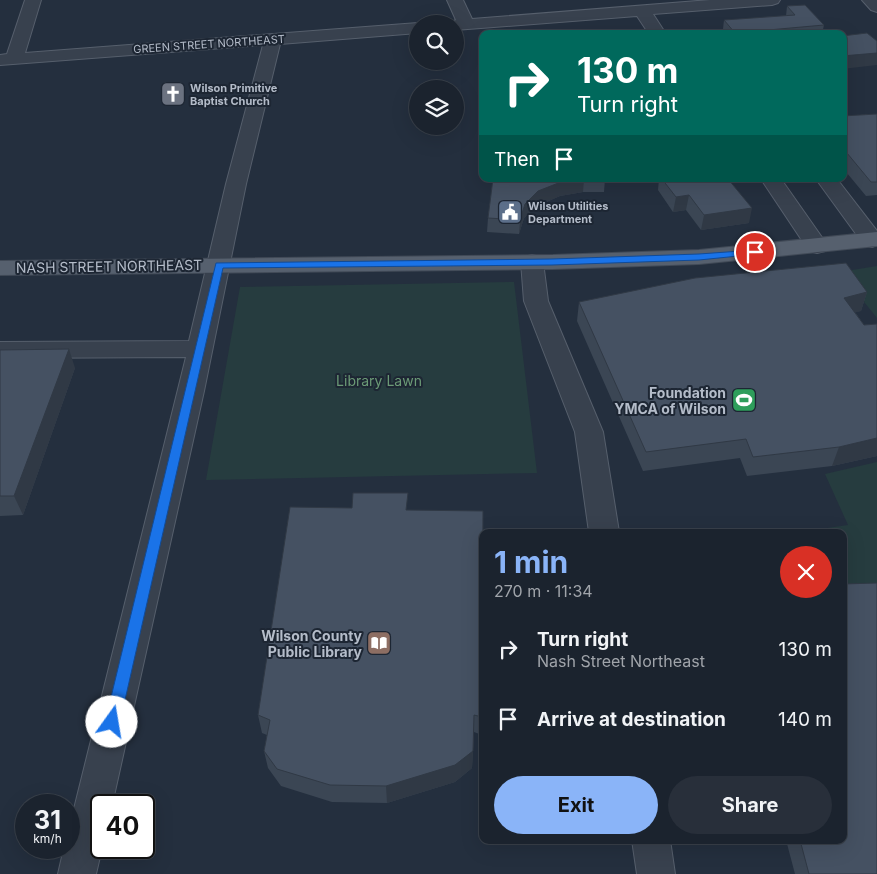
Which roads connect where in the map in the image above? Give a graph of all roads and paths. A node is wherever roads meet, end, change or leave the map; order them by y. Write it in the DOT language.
graph roads {
  1 [pos="33,0"];
  2 [pos="455,0"];
  3 [pos="772,0"];
  4 [pos="870,0"];
  5 [pos="877,7"];
  6 [pos="642,10"];
  7 [pos="459,15"];
  8 [pos="464,24"];
  9 [pos="409,29"];
  10 [pos="655,30"];
  11 [pos="273,39"];
  12 [pos="7,60"];
  13 [pos="773,182"];
  14 [pos="828,182"];
  15 [pos="874,240"];
  16 [pos="817,246"];
  17 [pos="532,262"];
  18 [pos="219,265"];
  19 [pos="0,268"];
  20 [pos="200,349"];
  21 [pos="0,350"];
  22 [pos="604,529"];
  23 [pos="652,844"];
  24 [pos="77,874"];
  25 [pos="656,874"];
  1 -- 12 [label="street"];
  2 -- 7 [label="street"];
  3 -- 6 [label="street"];
  4 -- 5 [label="street"];
  6 -- 8 [label="street"];
  6 -- 10 [label="street"];
  9 -- 11 [label="street, GREEN STREET NORTHEAST"];
  11 -- 12 [label="street, GREEN STREET NORTHEAST"];
  11 -- 18 [label="street"];
  13 -- 16 [label="street"];
  14 -- 15 [label="street"];
  15 -- 16 [label="main road, NASH STREET NORTHEAST"];
  16 -- 17 [label="main road, NASH STREET NORTHEAST"];
  17 -- 18 [label="main road, NASH STREET NORTHEAST"];
  17 -- 22 [label="street"];
  18 -- 19 [label="main road, NASH STREET NORTHEAST"];
  18 -- 20 [label="street"];
  20 -- 21 [label="street"];
  20 -- 24 [label="street"];
  23 -- 25 [label="street"];
}
